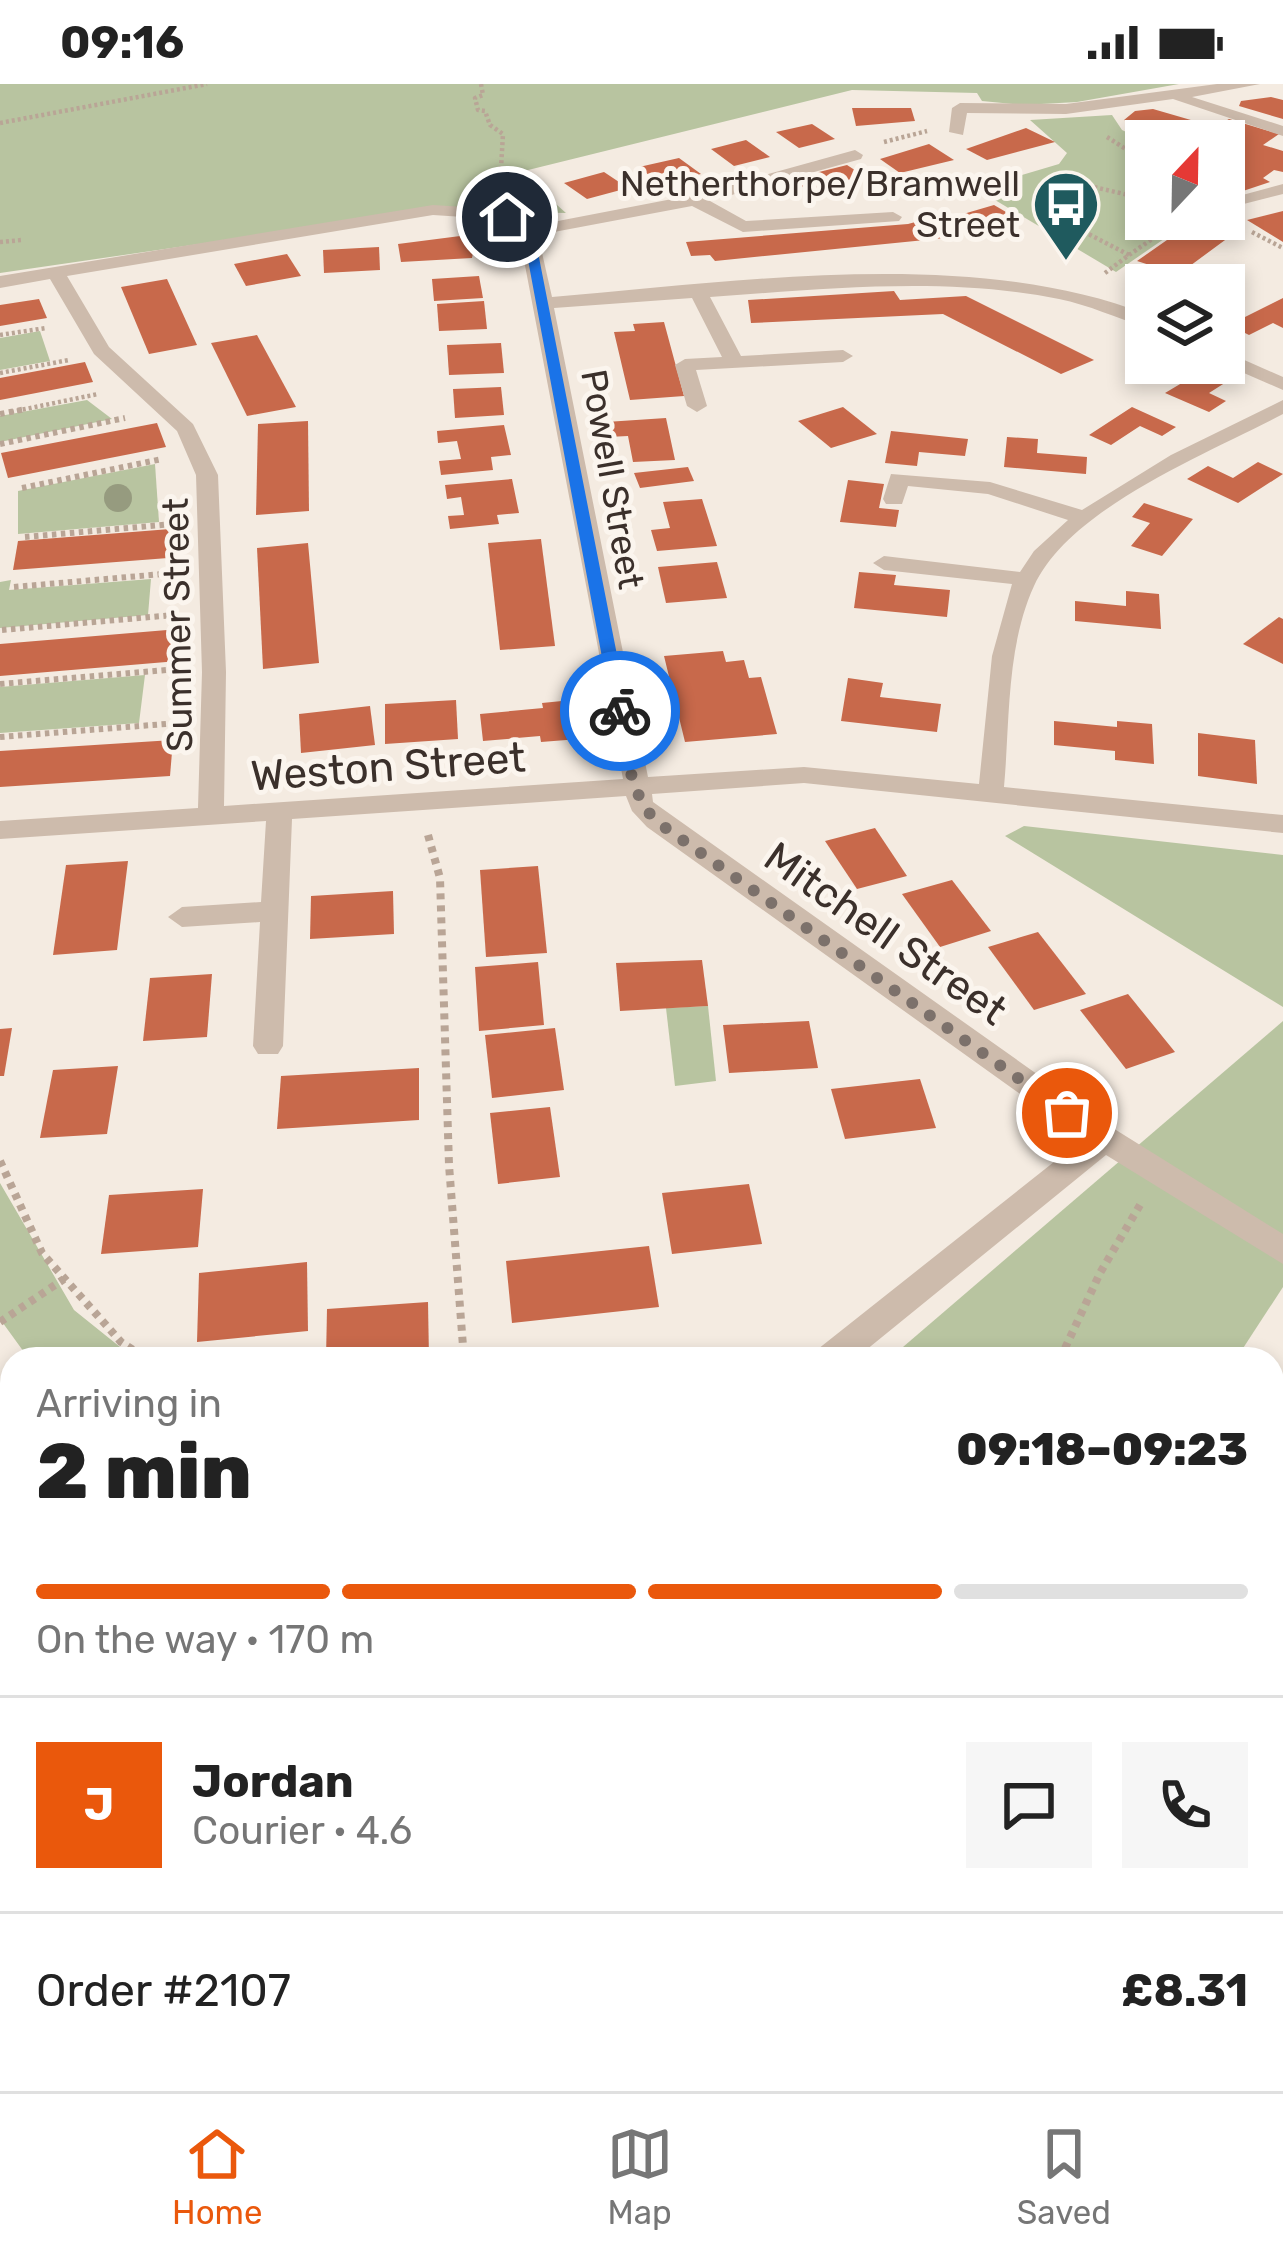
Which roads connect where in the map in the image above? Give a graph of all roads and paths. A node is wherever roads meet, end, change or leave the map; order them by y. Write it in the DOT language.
graph roads {
  1 [pos="207,84"];
  2 [pos="481,84"];
  3 [pos="1252,84"];
  4 [pos="1173,95"];
  5 [pos="0,123"];
  6 [pos="957,130"];
  7 [pos="1283,131"];
  8 [pos="855,155"];
  9 [pos="1283,189"];
  10 [pos="1125,194"];
  11 [pos="695,200"];
  12 [pos="1245,200"];
  13 [pos="433,210"];
  14 [pos="893,217"];
  15 [pos="528,232"];
  16 [pos="1151,240"];
  17 [pos="1130,255"];
  18 [pos="55,272"];
  19 [pos="0,281"];
  20 [pos="698,291"];
  21 [pos="1102,301"];
  22 [pos="544,302"];
  23 [pos="1125,311"];
  24 [pos="105,354"];
  25 [pos="843,356"];
  26 [pos="734,362"];
  27 [pos="1245,364"];
  28 [pos="0,374"];
  29 [pos="1276,375"];
  30 [pos="134,382"];
  31 [pos="160,406"];
  32 [pos="697,406"];
  33 [pos="1283,406"];
  34 [pos="0,414"];
  35 [pos="0,444"];
  36 [pos="200,452"];
  37 [pos="22,488"];
  38 [pos="894,499"];
  39 [pos="1082,517"];
  40 [pos="208,520"];
  41 [pos="25,536"];
  42 [pos="884,563"];
  43 [pos="209,570"];
  44 [pos="1025,579"];
  45 [pos="14,587"];
  46 [pos="210,612"];
  47 [pos="2,630"];
  48 [pos="214,666"];
  49 [pos="0,684"];
  50 [pos="214,721"];
  51 [pos="0,737"];
  52 [pos="634,788"];
  53 [pos="991,792"];
  54 [pos="425,804"];
  55 [pos="279,814"];
  56 [pos="211,816"];
  57 [pos="1283,824"];
  58 [pos="0,830"];
  59 [pos="273,911"];
  60 [pos="182,917"];
  61 [pos="268,1046"];
  62 [pos="1105,1139"];
  63 [pos="0,1161"];
  64 [pos="1155,1171"];
  65 [pos="1283,1251"];
  66 [pos="64,1279"];
  67 [pos="0,1322"];
  68 [pos="129,1347"];
  69 [pos="463,1347"];
  70 [pos="845,1347"];
  71 [pos="1066,1347"];
  1 -- 5 [label="path"];
  2 -- 13 [label="path"];
  3 -- 4 [label="street"];
  4 -- 6 [label="street"];
  4 -- 7 [label="street"];
  6 -- 8 [label="path"];
  8 -- 11 [label="street"];
  9 -- 12 [label="street"];
  10 -- 17 [label="path"];
  11 -- 14 [label="street"];
  11 -- 15 [label="street"];
  13 -- 15 [label="street"];
  13 -- 18 [label="street"];
  15 -- 22 [label="street, Powell Street"];
  16 -- 17 [label="path"];
  17 -- 21 [label="path"];
  18 -- 19 [label="street"];
  18 -- 24 [label="street, Summer Street"];
  20 -- 21 [label="street"];
  20 -- 22 [label="street"];
  20 -- 26 [label="street"];
  21 -- 23 [label="street"];
  22 -- 52 [label="street, Powell Street"];
  24 -- 28 [label="path"];
  24 -- 30 [label="street, Summer Street"];
  25 -- 26 [label="street"];
  26 -- 32 [label="street"];
  27 -- 29 [label="street"];
  30 -- 31 [label="street, Summer Street"];
  30 -- 34 [label="path"];
  31 -- 35 [label="path"];
  31 -- 36 [label="street, Summer Street"];
  33 -- 39 [label="street"];
  36 -- 37 [label="path"];
  36 -- 40 [label="street, Summer Street"];
  38 -- 39 [label="street"];
  39 -- 44 [label="street"];
  40 -- 41 [label="path"];
  40 -- 43 [label="street, Summer Street"];
  42 -- 44 [label="street"];
  43 -- 45 [label="path"];
  43 -- 46 [label="street, Summer Street"];
  44 -- 53 [label="street"];
  46 -- 47 [label="path"];
  46 -- 48 [label="street, Summer Street"];
  48 -- 49 [label="path"];
  48 -- 50 [label="street, Summer Street"];
  50 -- 51 [label="path"];
  50 -- 56 [label="street, Summer Street"];
  52 -- 53 [label="street, Weston Street"];
  52 -- 54 [label="street, Weston Street"];
  52 -- 62 [label="street, Mitchell Street"];
  53 -- 57 [label="street, Weston Street"];
  54 -- 55 [label="street, Weston Street"];
  54 -- 69 [label="path"];
  55 -- 56 [label="street, Weston Street"];
  55 -- 59 [label="street"];
  56 -- 58 [label="street, Weston Street"];
  59 -- 60 [label="street"];
  59 -- 61 [label="street"];
  62 -- 64 [label="street, Mitchell Street"];
  62 -- 70 [label="street"];
  63 -- 66 [label="path"];
  64 -- 65 [label="street, Mitchell Street"];
  64 -- 71 [label="path"];
  66 -- 67 [label="path"];
  66 -- 68 [label="path"];
}
